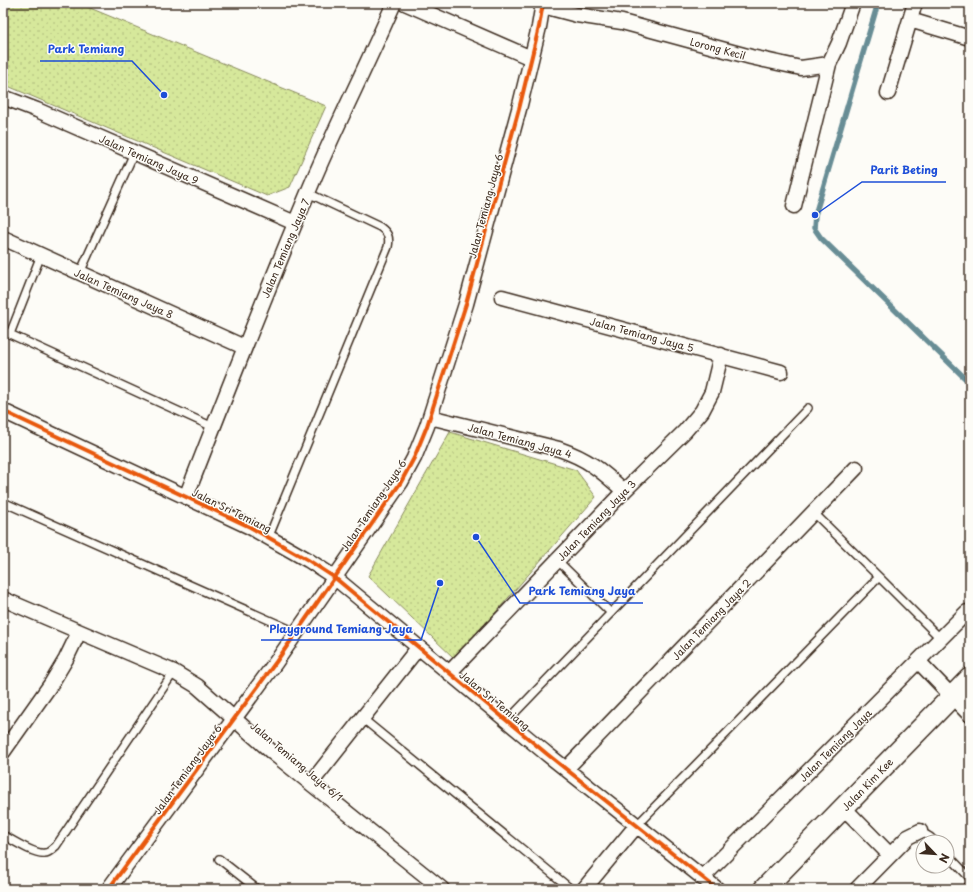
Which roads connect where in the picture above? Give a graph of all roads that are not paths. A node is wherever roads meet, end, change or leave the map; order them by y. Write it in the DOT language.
graph roads {
  1 [pos="394,3"];
  2 [pos="405,3"];
  3 [pos="854,3"];
  4 [pos="915,3"];
  5 [pos="543,5"];
  6 [pos="910,20"];
  7 [pos="970,38"];
  8 [pos="531,58"];
  9 [pos="829,64"];
  10 [pos="888,93"];
  11 [pos="3,97"];
  12 [pos="134,153"];
  13 [pos="308,193"];
  14 [pos="794,206"];
  15 [pos="295,223"];
  16 [pos="3,238"];
  17 [pos="41,255"];
  18 [pos="80,273"];
  19 [pos="502,297"];
  20 [pos="6,333"];
  21 [pos="244,347"];
  22 [pos="721,355"];
  23 [pos="781,372"];
  24 [pos="808,408"];
  25 [pos="3,411"];
  26 [pos="430,417"];
  27 [pos="213,427"];
  28 [pos="856,468"];
  29 [pos="624,491"];
  30 [pos="186,497"];
  31 [pos="3,502"];
  32 [pos="814,513"];
  33 [pos="269,536"];
  34 [pos="557,560"];
  35 [pos="880,576"];
  36 [pos="334,578"];
  37 [pos="3,600"];
  38 [pos="967,612"];
  39 [pos="611,613"];
  40 [pos="79,632"];
  41 [pos="296,632"];
  42 [pos="941,639"];
  43 [pos="418,648"];
  44 [pos="918,661"];
  45 [pos="174,672"];
  46 [pos="449,673"];
  47 [pos="970,678"];
  48 [pos="952,696"];
  49 [pos="970,715"];
  50 [pos="362,718"];
  51 [pos="234,719"];
  52 [pos="508,721"];
  53 [pos="3,752"];
  54 [pos="566,769"];
  55 [pos="310,783"];
  56 [pos="844,808"];
  57 [pos="636,825"];
  58 [pos="920,831"];
  59 [pos="925,834"];
  60 [pos="3,836"];
  61 [pos="890,855"];
  62 [pos="219,859"];
  63 [pos="955,862"];
  64 [pos="702,878"];
  65 [pos="970,878"];
  66 [pos="970,885"];
  67 [pos="110,886"];
  68 [pos="257,889"];
  69 [pos="442,889"];
  70 [pos="571,889"];
  71 [pos="584,889"];
  72 [pos="717,889"];
  73 [pos="764,889"];
  74 [pos="857,889"];
  75 [pos="966,889"];
  1 -- 13 [label="street, Jalan Temiang Jaya 7"];
  2 -- 8 [label="street"];
  3 -- 9 [label="street"];
  4 -- 6 [label="street"];
  5 -- 8 [label="street, Jalan Temiang Jaya 6"];
  5 -- 9 [label="street, Lorong Kecil"];
  6 -- 7 [label="street"];
  6 -- 10 [label="street"];
  8 -- 26 [label="street, Jalan Temiang Jaya 6"];
  9 -- 14 [label="street"];
  11 -- 12 [label="street, Jalan Temiang Jaya 9"];
  12 -- 15 [label="street, Jalan Temiang Jaya 9"];
  12 -- 18 [label="lane"];
  13 -- 15 [label="street, Jalan Temiang Jaya 7"];
  13 -- 33 [label="lane"];
  15 -- 21 [label="street, Jalan Temiang Jaya 7"];
  16 -- 17 [label="street, Jalan Temiang Jaya 8"];
  17 -- 18 [label="street, Jalan Temiang Jaya 8"];
  17 -- 20 [label="lane"];
  18 -- 21 [label="street, Jalan Temiang Jaya 8"];
  19 -- 22 [label="street, Jalan Temiang Jaya 5"];
  20 -- 27 [label="lane"];
  21 -- 27 [label="street, Jalan Temiang Jaya 7"];
  22 -- 23 [label="street, Jalan Temiang Jaya 5"];
  22 -- 29 [label="street, Jalan Temiang Jaya 3"];
  24 -- 39 [label="lane"];
  25 -- 30 [label="street, Jalan Sri Temiang"];
  26 -- 29 [label="street, Jalan Temiang Jaya 4"];
  26 -- 36 [label="street, Jalan Temiang Jaya 6"];
  27 -- 30 [label="street, Jalan Temiang Jaya 7"];
  28 -- 32 [label="street, Jalan Temiang Jaya 2"];
  29 -- 34 [label="street, Jalan Temiang Jaya 3"];
  30 -- 33 [label="street, Jalan Sri Temiang"];
  31 -- 41 [label="lane"];
  32 -- 35 [label="lane"];
  32 -- 54 [label="street, Jalan Temiang Jaya 2"];
  33 -- 36 [label="street, Jalan Sri Temiang"];
  34 -- 39 [label="lane"];
  34 -- 46 [label="street, Jalan Temiang Jaya 3"];
  35 -- 42 [label="lane"];
  35 -- 57 [label="lane"];
  36 -- 41 [label="street, Jalan Temiang Jaya 6"];
  36 -- 43 [label="street, Jalan Sri Temiang"];
  37 -- 40 [label="street, Jalan Temiang Jaya 6/1"];
  38 -- 42 [label="street, Jalan Temiang Jaya"];
  39 -- 52 [label="lane"];
  40 -- 45 [label="street, Jalan Temiang Jaya 6/1"];
  40 -- 53 [label="street"];
  41 -- 51 [label="street, Jalan Temiang Jaya 6"];
  42 -- 44 [label="street, Jalan Temiang Jaya"];
  43 -- 46 [label="street, Jalan Sri Temiang"];
  43 -- 50 [label="street"];
  44 -- 48 [label="street"];
  44 -- 64 [label="street, Jalan Temiang Jaya"];
  45 -- 51 [label="street, Jalan Temiang Jaya 6/1"];
  45 -- 60 [label="lane"];
  46 -- 52 [label="street, Jalan Sri Temiang"];
  47 -- 48 [label="street, Jalan Kim Kee"];
  48 -- 49 [label="street"];
  48 -- 56 [label="street, Jalan Kim Kee"];
  50 -- 55 [label="street"];
  50 -- 70 [label="lane"];
  51 -- 55 [label="street, Jalan Temiang Jaya 6/1"];
  51 -- 67 [label="street, Jalan Temiang Jaya 6"];
  52 -- 54 [label="street, Jalan Sri Temiang"];
  54 -- 57 [label="street, Jalan Sri Temiang"];
  55 -- 69 [label="street, Jalan Temiang Jaya 6/1"];
  56 -- 61 [label="street"];
  56 -- 73 [label="street, Jalan Kim Kee"];
  57 -- 64 [label="street, Jalan Sri Temiang"];
  57 -- 71 [label="street"];
  58 -- 59 [label="lane"];
  58 -- 61 [label="street"];
  61 -- 74 [label="street"];
  62 -- 68 [label="lane"];
  63 -- 65 [label="lane"];
  64 -- 72 [label="street, Jalan Sri Temiang"];
  66 -- 75 [label="lane"];
}
